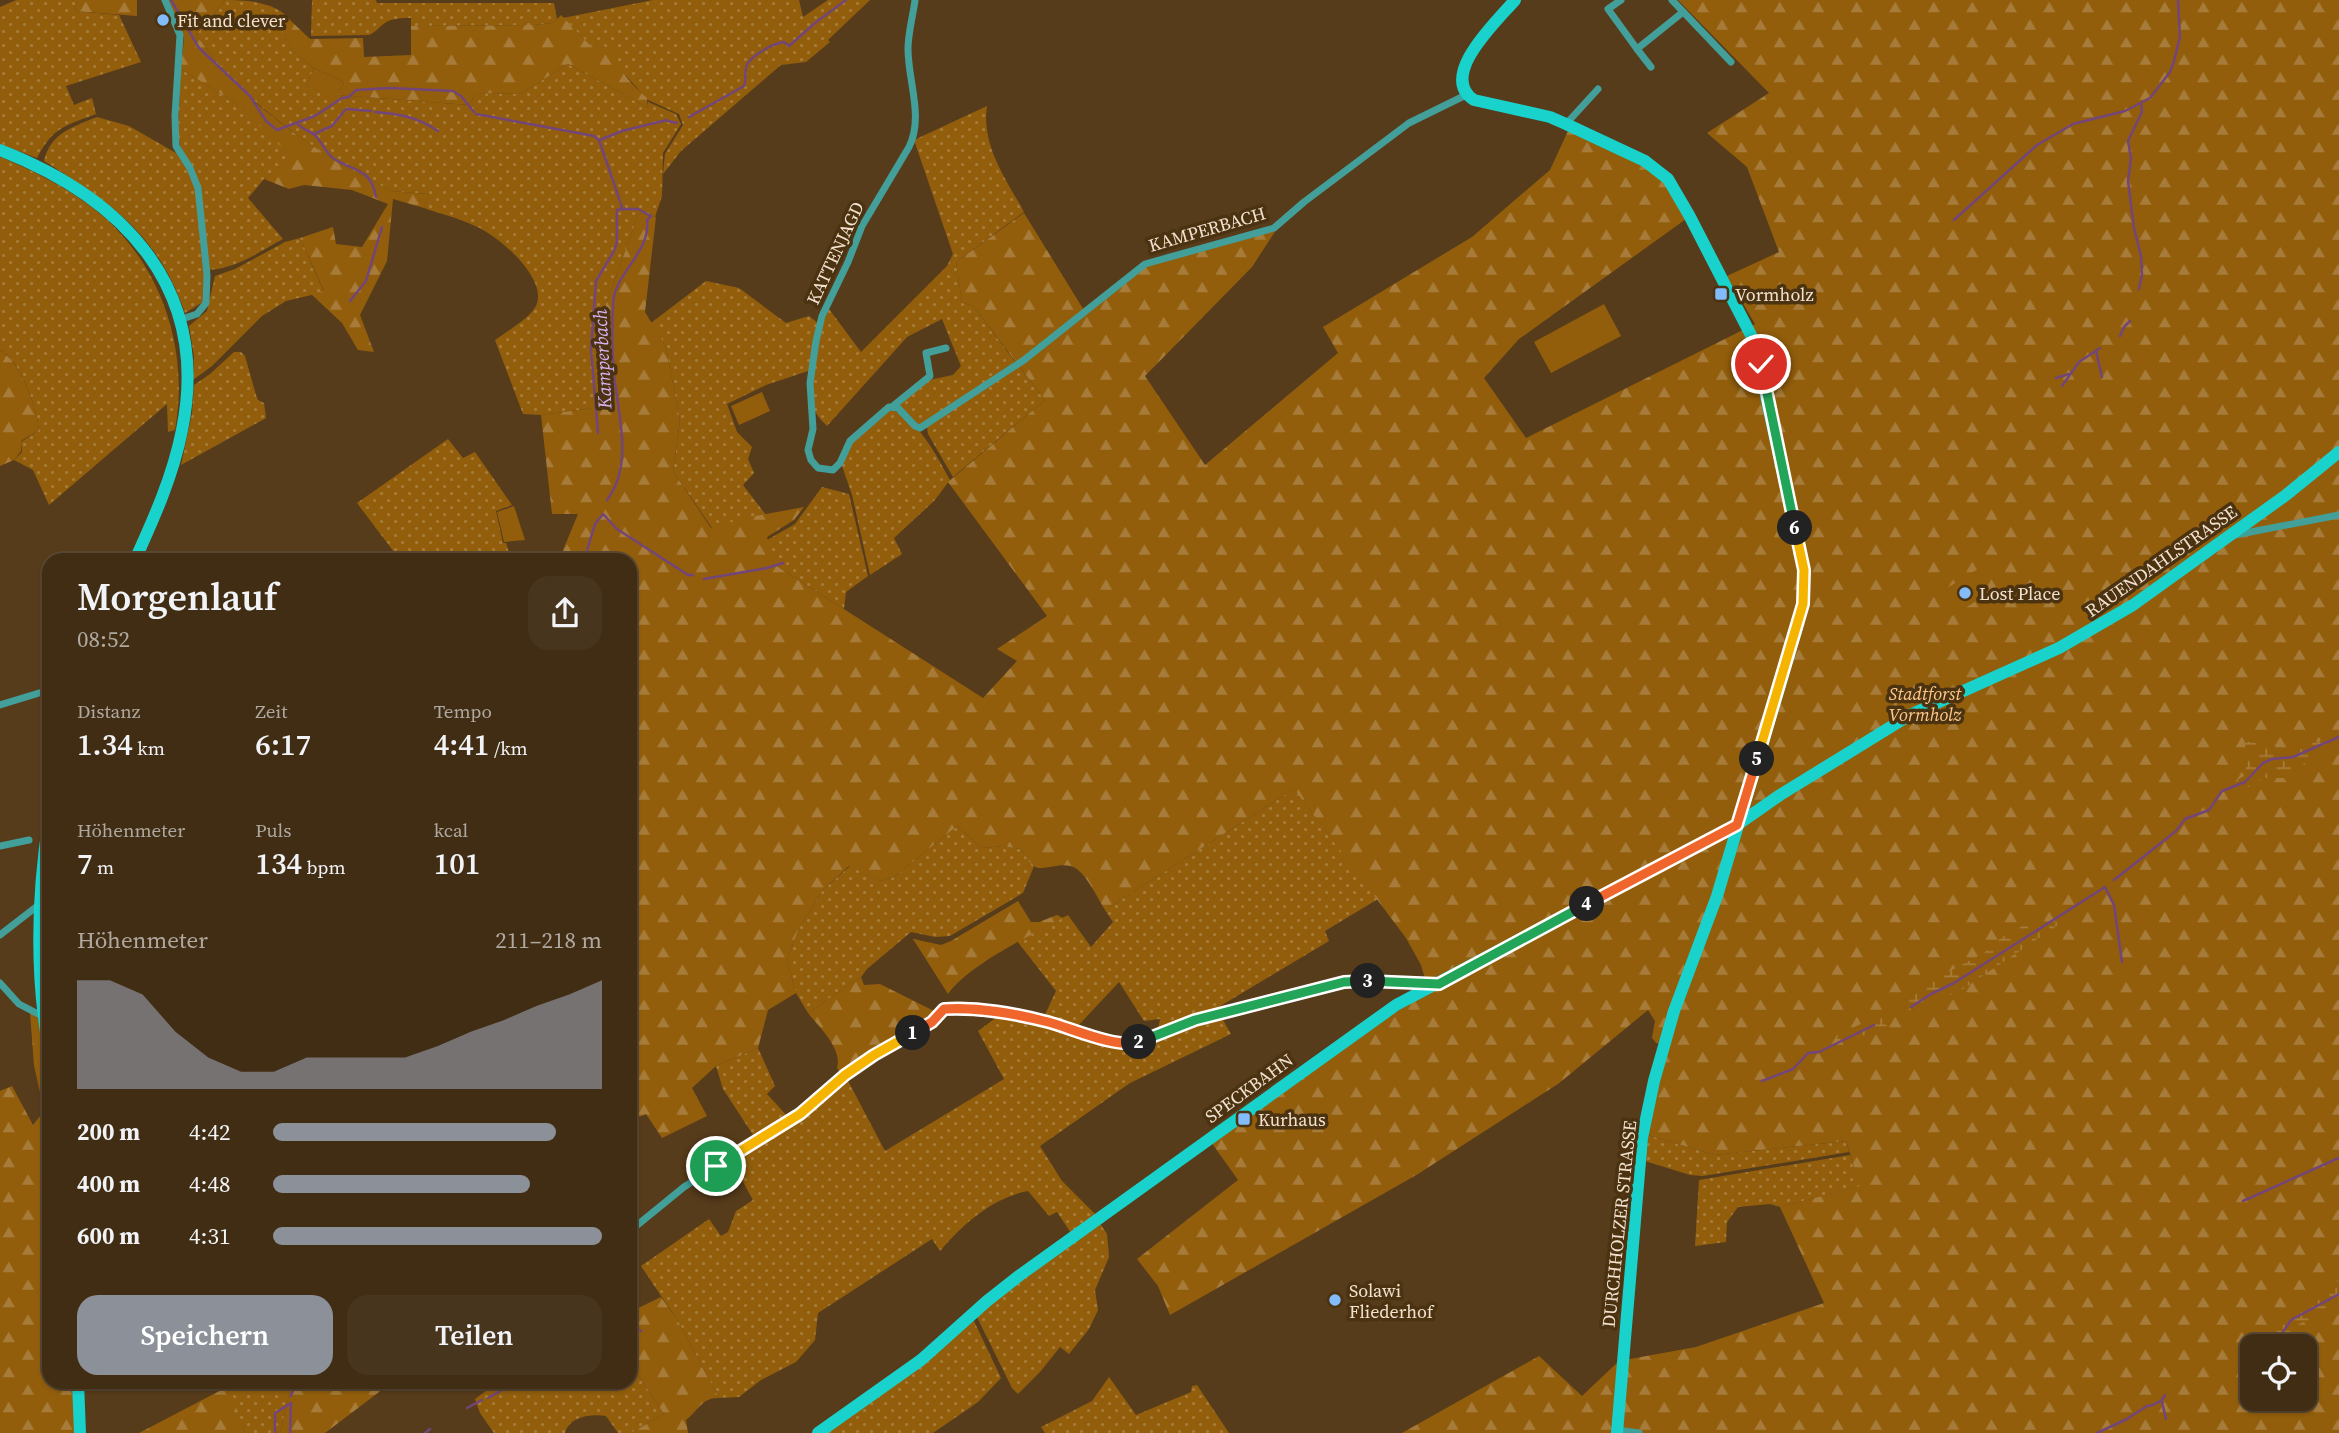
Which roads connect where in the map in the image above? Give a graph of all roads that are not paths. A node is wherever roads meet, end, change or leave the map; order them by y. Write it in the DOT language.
graph roads {
  1 [pos="165,0"];
  2 [pos="915,0"];
  3 [pos="1515,0"];
  4 [pos="1621,0"];
  5 [pos="1672,0"];
  6 [pos="1683,12"];
  7 [pos="1637,49"];
  8 [pos="1731,62"];
  9 [pos="1651,67"];
  10 [pos="1598,89"];
  11 [pos="1466,95"];
  12 [pos="1566,124"];
  13 [pos="0,150"];
  14 [pos="179,320"];
  15 [pos="946,348"];
  16 [pos="893,406"];
  17 [pos="2339,452"];
  18 [pos="2339,515"];
  19 [pos="2227,536"];
  20 [pos="138,553"];
  21 [pos="42,692"];
  22 [pos="0,705"];
  23 [pos="1737,825"];
  24 [pos="29,840"];
  25 [pos="0,846"];
  26 [pos="42,885"];
  27 [pos="40,904"];
  28 [pos="0,935"];
  29 [pos="0,983"];
  30 [pos="1439,984"];
  31 [pos="42,991"];
  32 [pos="42,1016"];
  33 [pos="637,1225"];
  34 [pos="78,1389"];
  35 [pos="1617,1432"];
  36 [pos="79,1433"];
  37 [pos="818,1433"];
  38 [pos="1639,1433"];
  1 -- 14 [label="street"];
  2 -- 16 [label="street, KATTENJAGD"];
  3 -- 11 [label="street"];
  4 -- 7 [label="street"];
  5 -- 6 [label="street"];
  6 -- 7 [label="street"];
  6 -- 8 [label="street"];
  7 -- 9 [label="street"];
  10 -- 12 [label="street"];
  11 -- 12 [label="street, DURCHHOLZER STRASSE"];
  11 -- 16 [label="street, KAMPERBACH"];
  12 -- 23 [label="street, DURCHHOLZER STRASSE"];
  13 -- 14 [label="street"];
  14 -- 20 [label="street"];
  15 -- 16 [label="street"];
  17 -- 19 [label="street, RAUENDAHLSTRASSE"];
  18 -- 19 [label="street"];
  19 -- 23 [label="street, RAUENDAHLSTRASSE"];
  21 -- 22 [label="street"];
  23 -- 30 [label="street, SPECKBAHN"];
  23 -- 35 [label="street, DURCHHOLZER STRASSE"];
  24 -- 25 [label="street"];
  26 -- 27 [label="street"];
  27 -- 28 [label="street"];
  27 -- 31 [label="street"];
  29 -- 32 [label="street"];
  30 -- 33 [label="street"];
  30 -- 37 [label="street, SPECKBAHN"];
  34 -- 36 [label="street"];
  35 -- 38 [label="street, DURCHHOLZER STRASSE"];
}
